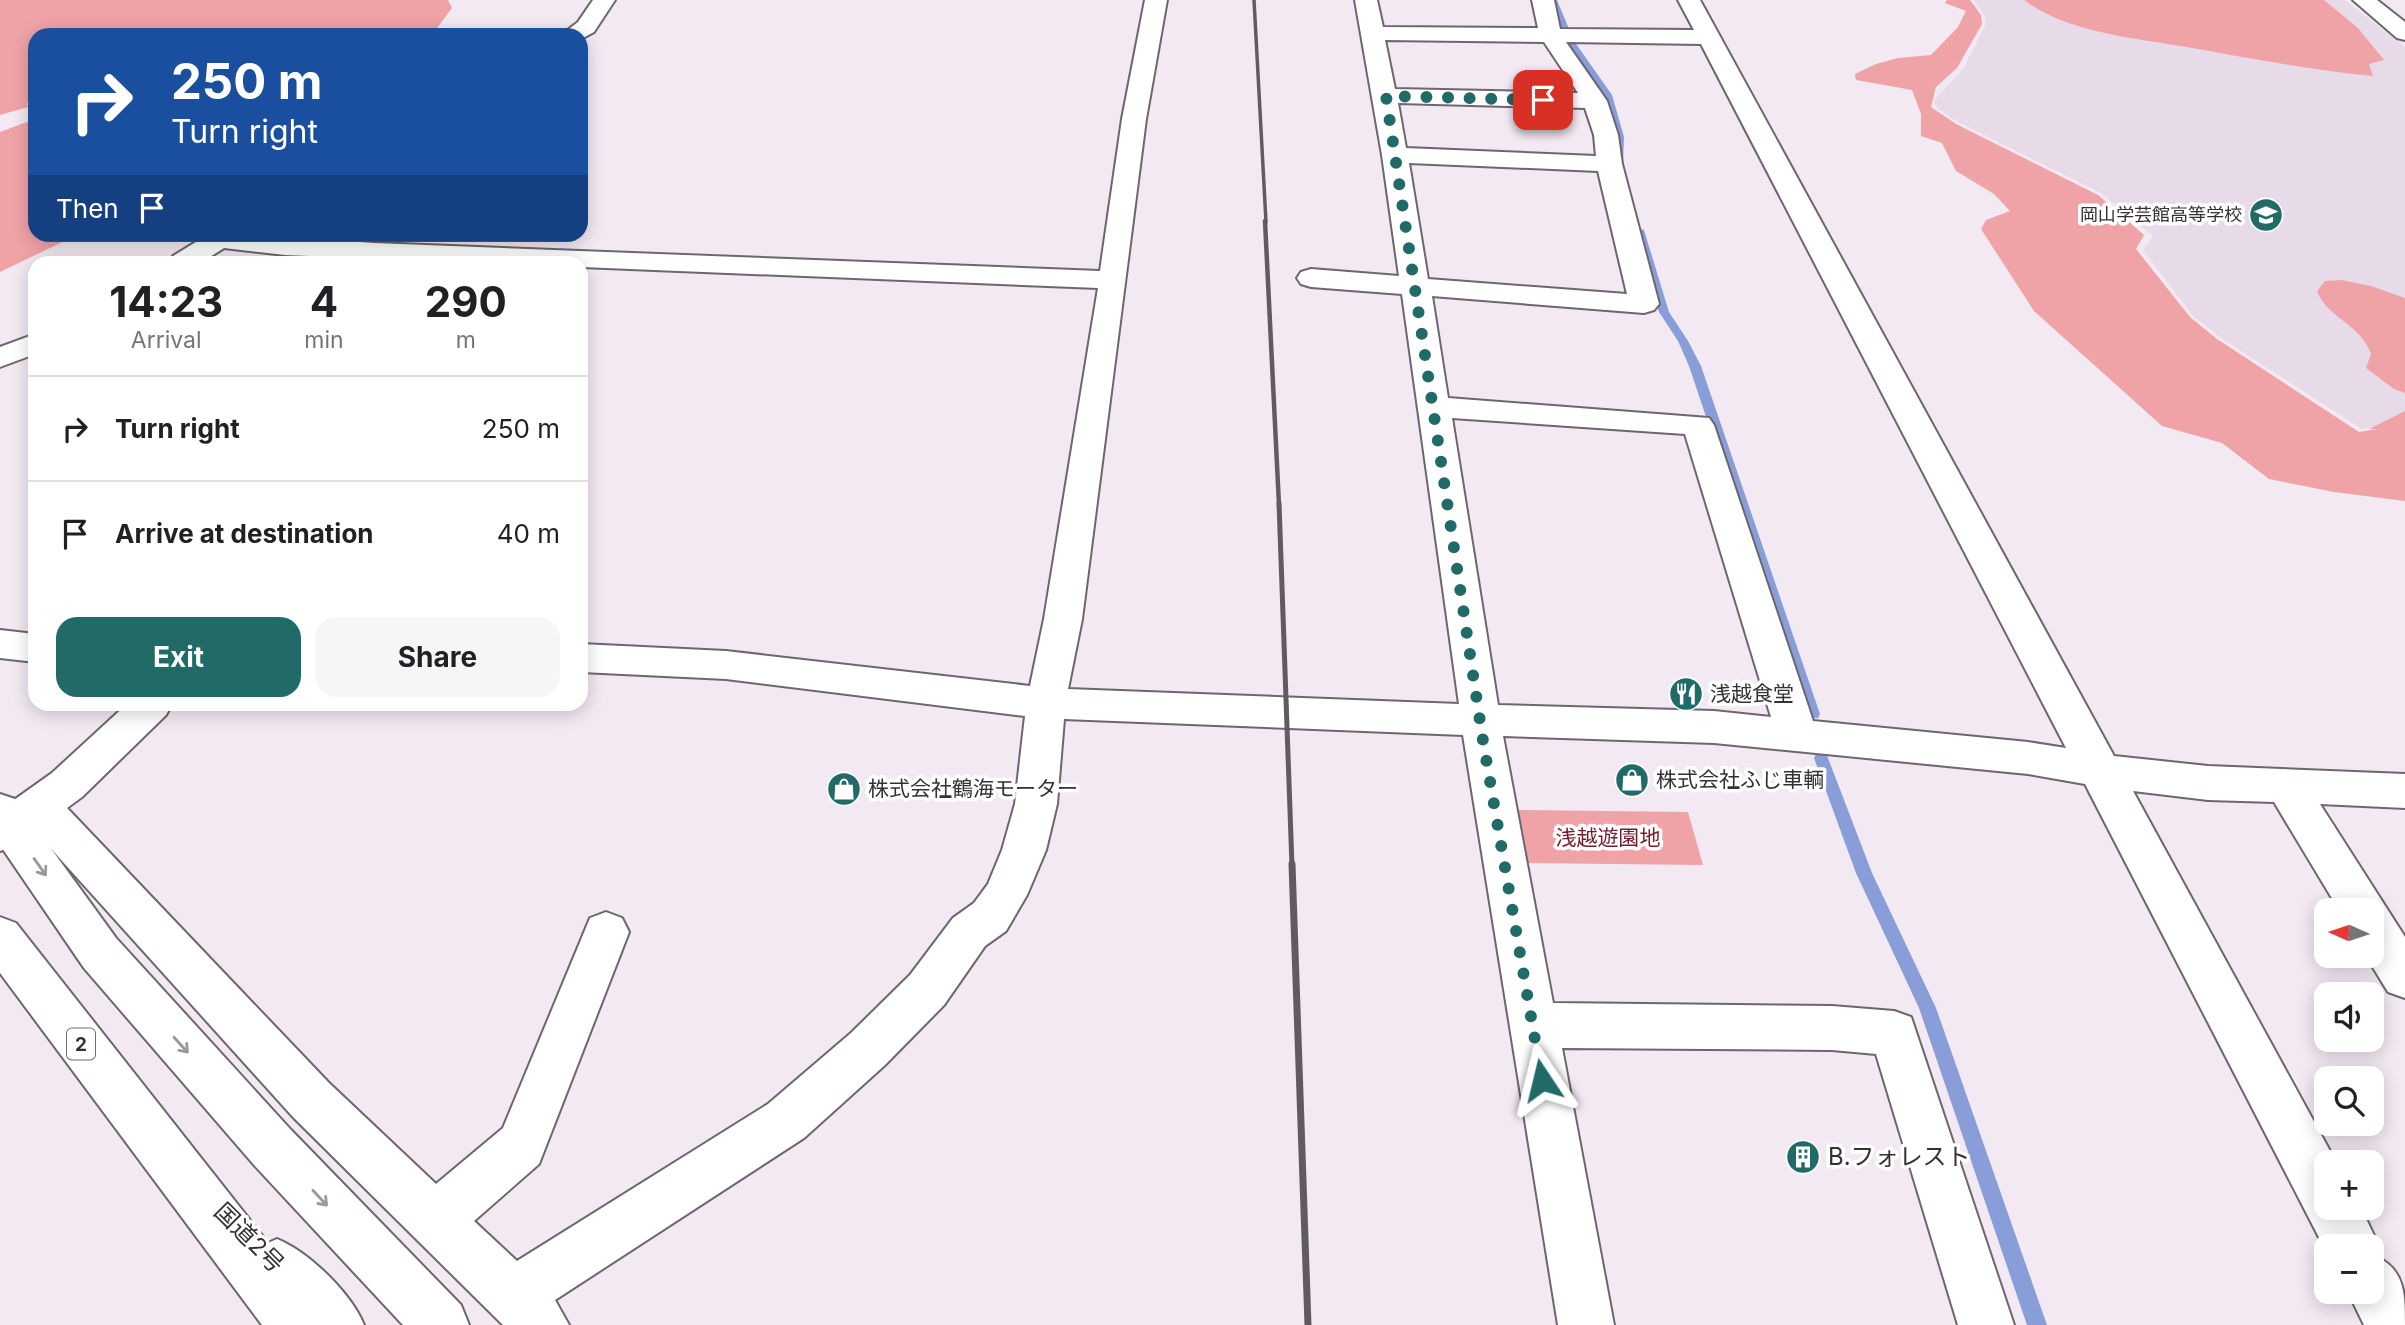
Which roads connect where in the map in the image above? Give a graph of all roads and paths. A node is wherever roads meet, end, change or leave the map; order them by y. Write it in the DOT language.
graph roads {
  1 [pos="604,0"];
  2 [pos="1156,0"];
  3 [pos="1366,0"];
  4 [pos="1543,0"];
  5 [pos="1689,0"];
  6 [pos="2364,0"];
  7 [pos="2400,25"];
  8 [pos="584,28"];
  9 [pos="1373,33"];
  10 [pos="1562,36"];
  11 [pos="1710,37"];
  12 [pos="1386,96"];
  13 [pos="1595,102"];
  14 [pos="1395,155"];
  15 [pos="1609,164"];
  16 [pos="217,242"];
  17 [pos="278,242"];
  18 [pos="193,256"];
  19 [pos="501,256"];
  20 [pos="588,259"];
  21 [pos="1311,278"];
  22 [pos="1113,280"];
  23 [pos="1416,288"];
  24 [pos="28,346"];
  25 [pos="0,358"];
  26 [pos="1433,407"];
  27 [pos="0,645"];
  28 [pos="28,647"];
  29 [pos="588,658"];
  30 [pos="1046,703"];
  31 [pos="145,711"];
  32 [pos="1480,720"];
  33 [pos="1797,735"];
  34 [pos="2102,771"];
  35 [pos="2286,786"];
  36 [pos="2405,791"];
  37 [pos="13,819"];
  38 [pos="2356,898"];
  39 [pos="606,932"];
  40 [pos="0,937"];
  41 [pos="2384,944"];
  42 [pos="2405,977"];
  43 [pos="1532,1026"];
  44 [pos="162,1150"];
  45 [pos="2314,1173"];
  46 [pos="435,1220"];
  47 [pos="2383,1304"];
  48 [pos="527,1310"];
  49 [pos="297,1325"];
  50 [pos="336,1325"];
  51 [pos="441,1325"];
  52 [pos="1586,1325"];
  53 [pos="1986,1325"];
  54 [pos="2394,1325"];
  1 -- 8 [label="main road"];
  2 -- 22 [label="main road"];
  3 -- 9 [label="main road"];
  4 -- 10 [label="main road"];
  5 -- 11 [label="main road"];
  6 -- 7 [label="main road"];
  9 -- 10 [label="main road"];
  9 -- 12 [label="main road"];
  10 -- 11 [label="main road"];
  10 -- 13 [label="main road"];
  11 -- 34 [label="main road"];
  12 -- 13 [label="main road"];
  12 -- 14 [label="main road"];
  13 -- 15 [label="main road"];
  14 -- 15 [label="main road"];
  14 -- 23 [label="main road"];
  15 -- 23 [label="main road"];
  16 -- 18 [label="main road"];
  17 -- 19 [label="main road"];
  20 -- 22 [label="main road"];
  21 -- 23 [label="main road"];
  22 -- 30 [label="main road"];
  23 -- 26 [label="main road"];
  24 -- 25 [label="main road"];
  26 -- 32 [label="main road"];
  26 -- 33 [label="main road"];
  27 -- 28 [label="main road"];
  29 -- 30 [label="main road"];
  30 -- 32 [label="main road"];
  30 -- 48 [label="main road"];
  31 -- 37 [label="main road"];
  32 -- 33 [label="main road"];
  32 -- 43 [label="main road"];
  33 -- 34 [label="main road"];
  34 -- 35 [label="main road"];
  34 -- 45 [label="main road"];
  35 -- 36 [label="main road"];
  35 -- 38 [label="main road"];
  37 -- 46 [label="main road"];
  37 -- 51 [label="main road, one-way"];
  39 -- 46 [label="main road"];
  40 -- 44 [label="main road, 国道2号 / 2"];
  41 -- 42 [label="main road"];
  43 -- 52 [label="main road"];
  43 -- 53 [label="main road"];
  44 -- 49 [label="main road, 国道2号 / 2"];
  44 -- 50 [label="main road, 国道2号 / 2"];
  46 -- 48 [label="main road"];
  47 -- 54 [label="main road"];
}
